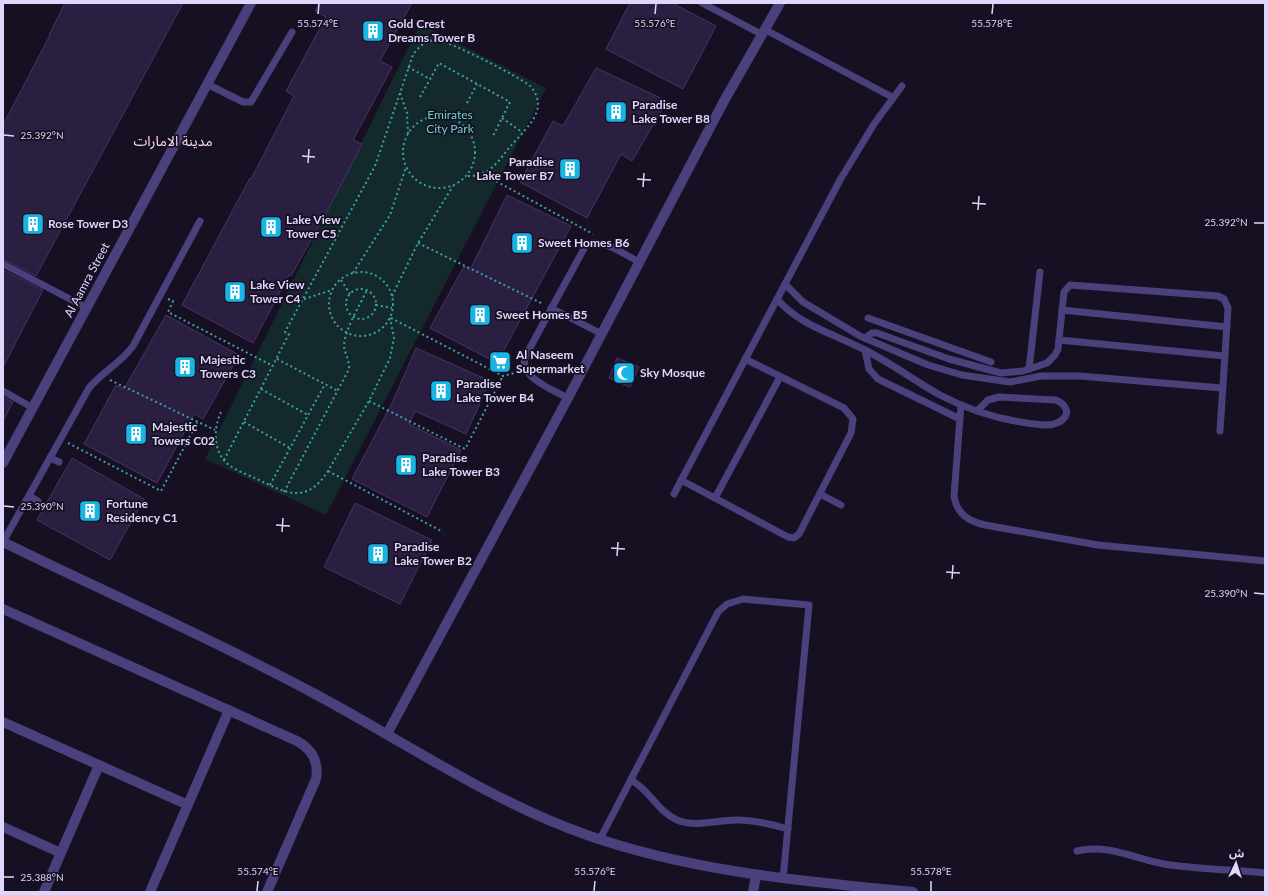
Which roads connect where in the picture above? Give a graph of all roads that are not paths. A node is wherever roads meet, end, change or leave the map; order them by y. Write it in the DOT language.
graph roads {
  1 [pos="251,3"];
  2 [pos="702,3"];
  3 [pos="780,3"];
  4 [pos="292,32"];
  5 [pos="762,32"];
  6 [pos="208,84"];
  7 [pos="902,86"];
  8 [pos="892,97"];
  9 [pos="200,221"];
  10 [pos="639,262"];
  11 [pos="3,264"];
  12 [pos="1040,272"];
  13 [pos="785,284"];
  14 [pos="777,299"];
  15 [pos="87,308"];
  16 [pos="552,308"];
  17 [pos="1062,310"];
  18 [pos="868,318"];
  19 [pos="1227,327"];
  20 [pos="854,332"];
  21 [pos="602,334"];
  22 [pos="865,338"];
  23 [pos="1059,340"];
  24 [pos="850,342"];
  25 [pos="901,343"];
  26 [pos="953,348"];
  27 [pos="865,350"];
  28 [pos="898,352"];
  29 [pos="1225,356"];
  30 [pos="745,359"];
  31 [pos="949,359"];
  32 [pos="991,362"];
  33 [pos="1029,369"];
  34 [pos="945,370"];
  35 [pos="780,377"];
  36 [pos="1222,388"];
  37 [pos="3,391"];
  38 [pos="568,398"];
  39 [pos="961,405"];
  40 [pos="33,408"];
  41 [pos="977,411"];
  42 [pos="960,419"];
  43 [pos="1220,431"];
  44 [pos="50,458"];
  45 [pos="59,462"];
  46 [pos="3,463"];
  47 [pos="681,480"];
  48 [pos="674,494"];
  49 [pos="820,494"];
  50 [pos="29,496"];
  51 [pos="715,498"];
  52 [pos="38,501"];
  53 [pos="841,505"];
  54 [pos="3,542"];
  55 [pos="1265,561"];
  56 [pos="3,608"];
  57 [pos="229,710"];
  58 [pos="3,722"];
  59 [pos="387,734"];
  60 [pos="99,765"];
  61 [pos="631,780"];
  62 [pos="188,804"];
  63 [pos="3,827"];
  64 [pos="788,829"];
  65 [pos="600,840"];
  66 [pos="1077,851"];
  67 [pos="61,853"];
  68 [pos="1265,873"];
  69 [pos="756,876"];
  70 [pos="783,879"];
  71 [pos="891,891"];
  72 [pos="44,892"];
  73 [pos="150,892"];
  74 [pos="267,892"];
  75 [pos="753,892"];
  76 [pos="913,892"];
  1 -- 6 [label="street, Al Aamra Street"];
  2 -- 5 [label="lane"];
  3 -- 5 [label="street"];
  4 -- 6 [label="lane"];
  5 -- 8 [label="lane"];
  5 -- 10 [label="street"];
  6 -- 15 [label="street, Al Aamra Street"];
  7 -- 8 [label="lane"];
  8 -- 13 [label="lane"];
  9 -- 44 [label="lane"];
  10 -- 16 [label="lane"];
  10 -- 21 [label="street"];
  11 -- 15 [label="lane"];
  12 -- 33 [label="lane"];
  13 -- 14 [label="lane"];
  13 -- 20 [label="lane"];
  14 -- 24 [label="lane"];
  14 -- 30 [label="lane"];
  15 -- 40 [label="street, Al Aamra Street"];
  16 -- 21 [label="lane"];
  16 -- 38 [label="lane"];
  17 -- 19 [label="lane"];
  17 -- 19 [label="lane"];
  17 -- 23 [label="lane"];
  18 -- 26 [label="lane"];
  19 -- 29 [label="lane"];
  20 -- 22 [label="lane"];
  20 -- 24 [label="lane"];
  21 -- 38 [label="street"];
  22 -- 25 [label="lane"];
  22 -- 28 [label="lane"];
  23 -- 29 [label="lane"];
  23 -- 33 [label="lane"];
  24 -- 27 [label="lane"];
  25 -- 28 [label="lane"];
  25 -- 31 [label="lane"];
  26 -- 31 [label="lane"];
  26 -- 32 [label="lane"];
  27 -- 39 [label="lane"];
  27 -- 42 [label="lane"];
  28 -- 34 [label="lane"];
  29 -- 36 [label="lane"];
  30 -- 35 [label="lane"];
  30 -- 47 [label="lane"];
  31 -- 33 [label="lane"];
  31 -- 34 [label="lane"];
  34 -- 36 [label="lane"];
  35 -- 49 [label="lane"];
  35 -- 51 [label="lane"];
  36 -- 43 [label="lane"];
  37 -- 40 [label="lane"];
  38 -- 59 [label="street"];
  39 -- 41 [label="lane"];
  39 -- 42 [label="lane"];
  40 -- 46 [label="street, Al Aamra Street"];
  41 -- 41 [label="lane"];
  42 -- 55 [label="lane"];
  44 -- 45 [label="lane"];
  44 -- 50 [label="lane"];
  47 -- 48 [label="lane"];
  47 -- 51 [label="lane"];
  49 -- 51 [label="lane"];
  49 -- 53 [label="lane"];
  50 -- 52 [label="lane"];
  50 -- 54 [label="lane"];
  54 -- 59 [label="street"];
  56 -- 57 [label="street"];
  57 -- 62 [label="street"];
  57 -- 74 [label="street"];
  58 -- 60 [label="street"];
  59 -- 65 [label="street"];
  60 -- 62 [label="street"];
  60 -- 67 [label="street"];
  61 -- 64 [label="lane"];
  61 -- 64 [label="lane"];
  61 -- 65 [label="lane"];
  62 -- 73 [label="street"];
  63 -- 67 [label="street"];
  64 -- 70 [label="lane"];
  65 -- 69 [label="street"];
  66 -- 68 [label="lane"];
  67 -- 72 [label="street"];
  69 -- 70 [label="street"];
  69 -- 75 [label="street"];
  70 -- 71 [label="street"];
  71 -- 76 [label="street"];
}
